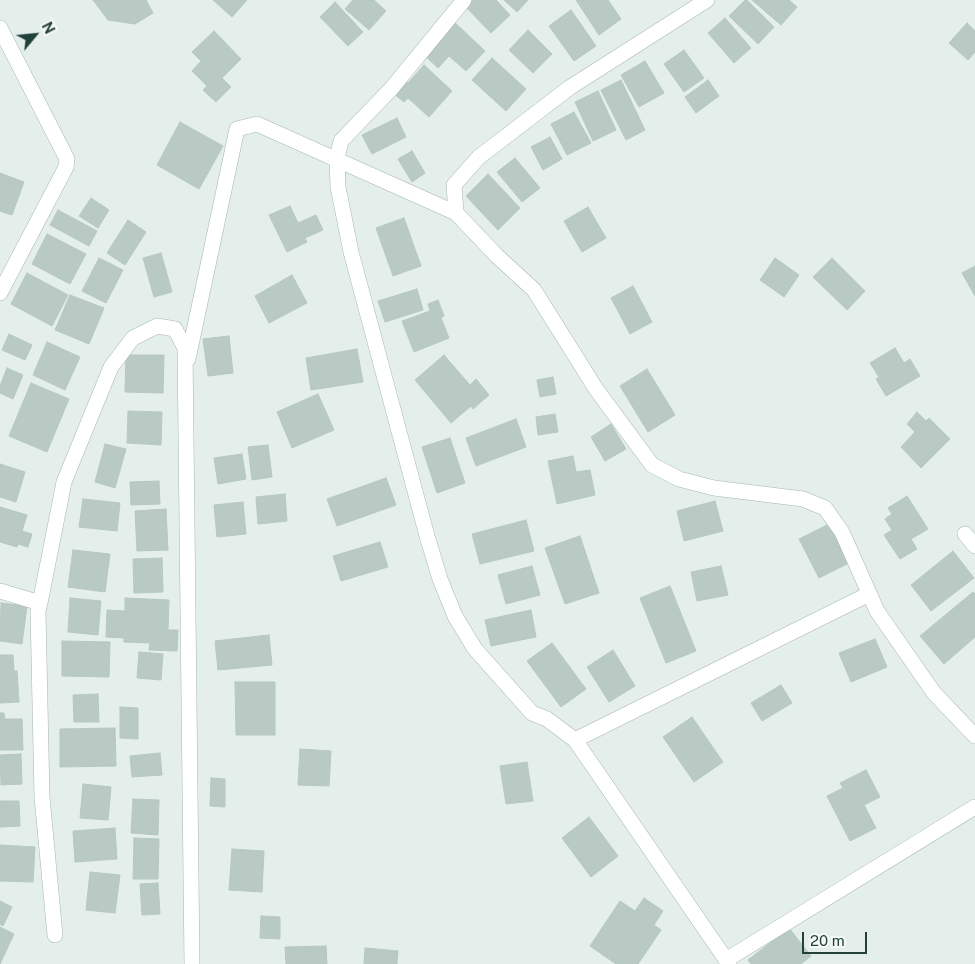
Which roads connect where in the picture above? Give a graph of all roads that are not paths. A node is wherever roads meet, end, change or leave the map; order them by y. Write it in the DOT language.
graph roads {
  1 [pos="464,0"];
  2 [pos="707,0"];
  3 [pos="0,28"];
  4 [pos="337,161"];
  5 [pos="456,213"];
  6 [pos="0,293"];
  7 [pos="185,372"];
  8 [pos="965,534"];
  9 [pos="975,546"];
  10 [pos="0,591"];
  11 [pos="869,594"];
  12 [pos="40,603"];
  13 [pos="975,736"];
  14 [pos="575,740"];
  15 [pos="975,807"];
  16 [pos="55,935"];
  17 [pos="728,962"];
  18 [pos="192,964"];
  1 -- 4 [label="street"];
  2 -- 5 [label="street"];
  3 -- 6 [label="street"];
  4 -- 5 [label="street"];
  4 -- 7 [label="street"];
  4 -- 14 [label="street"];
  5 -- 11 [label="street"];
  7 -- 12 [label="street"];
  7 -- 18 [label="street"];
  8 -- 9 [label="street"];
  10 -- 12 [label="street"];
  11 -- 13 [label="street"];
  11 -- 14 [label="street"];
  12 -- 16 [label="street"];
  14 -- 17 [label="street"];
  15 -- 17 [label="street"];
}
